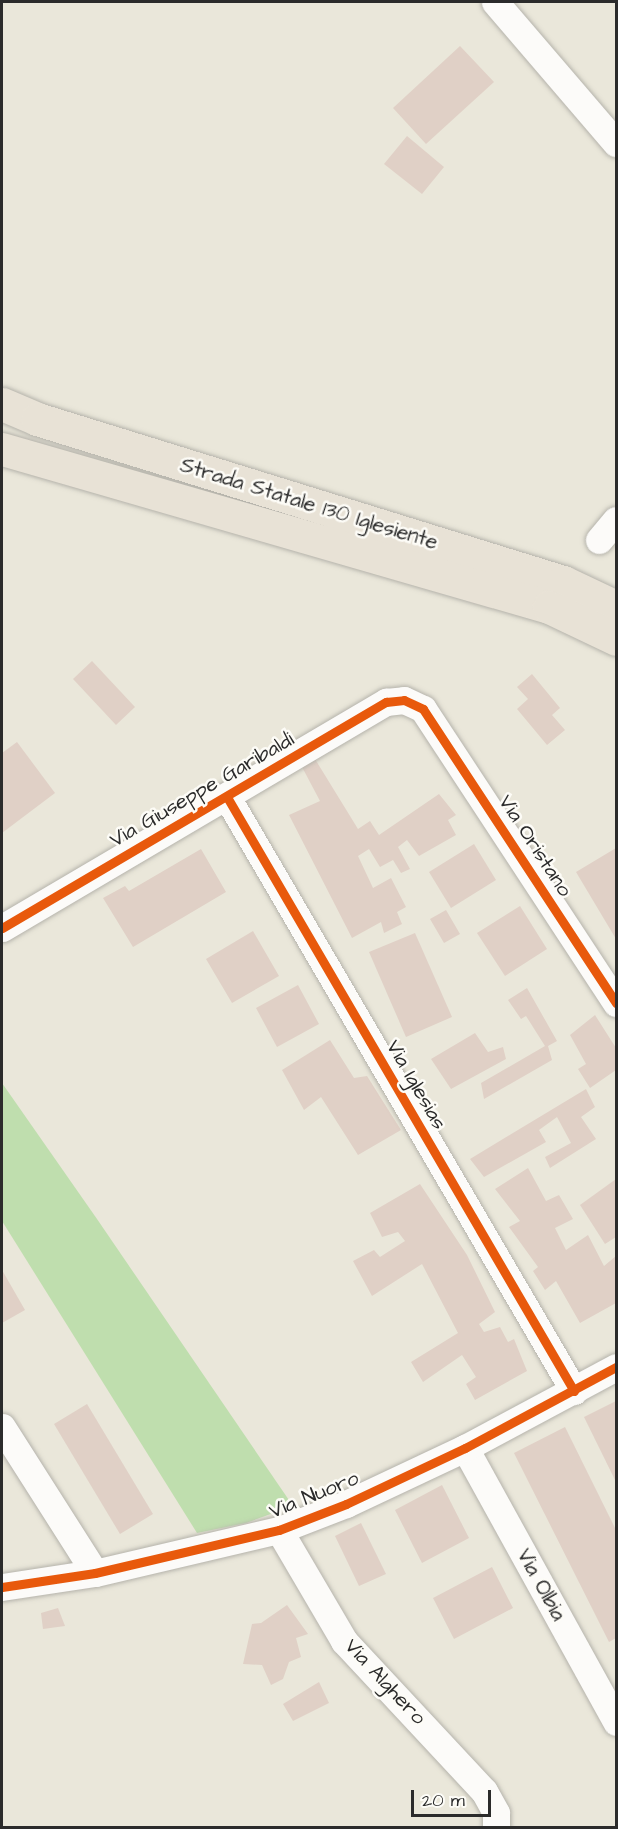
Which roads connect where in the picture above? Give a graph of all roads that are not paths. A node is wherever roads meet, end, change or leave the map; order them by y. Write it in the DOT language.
graph roads {
  1 [pos="495,2"];
  2 [pos="616,143"];
  3 [pos="2,404"];
  4 [pos="2,449"];
  5 [pos="616,606"];
  6 [pos="616,639"];
  7 [pos="423,709"];
  8 [pos="227,797"];
  9 [pos="2,928"];
  10 [pos="616,1003"];
  11 [pos="616,1367"];
  12 [pos="574,1391"];
  13 [pos="2,1427"];
  14 [pos="465,1448"];
  15 [pos="279,1530"];
  16 [pos="95,1573"];
  17 [pos="2,1587"];
  18 [pos="616,1722"];
  19 [pos="496,1827"];
  1 -- 2 [label="street"];
  3 -- 5 [label="main road, Strada Statale 130 Iglesiente"];
  4 -- 6 [label="main road, Strada Statale 130 Iglesiente"];
  7 -- 8 [label="street, Via Giuseppe Garibaldi"];
  7 -- 10 [label="street, Via Oristano"];
  8 -- 9 [label="street, Via Giuseppe Garibaldi"];
  8 -- 12 [label="street, Via Iglesias"];
  11 -- 12 [label="street, Via Nuoro"];
  12 -- 14 [label="street, Via Nuoro"];
  13 -- 16 [label="street"];
  14 -- 15 [label="street, Via Nuoro"];
  14 -- 18 [label="street, Via Olbia"];
  15 -- 16 [label="street, Via Nuoro"];
  15 -- 19 [label="street, Via Alghero"];
  16 -- 17 [label="street, Via Nuoro"];
}
